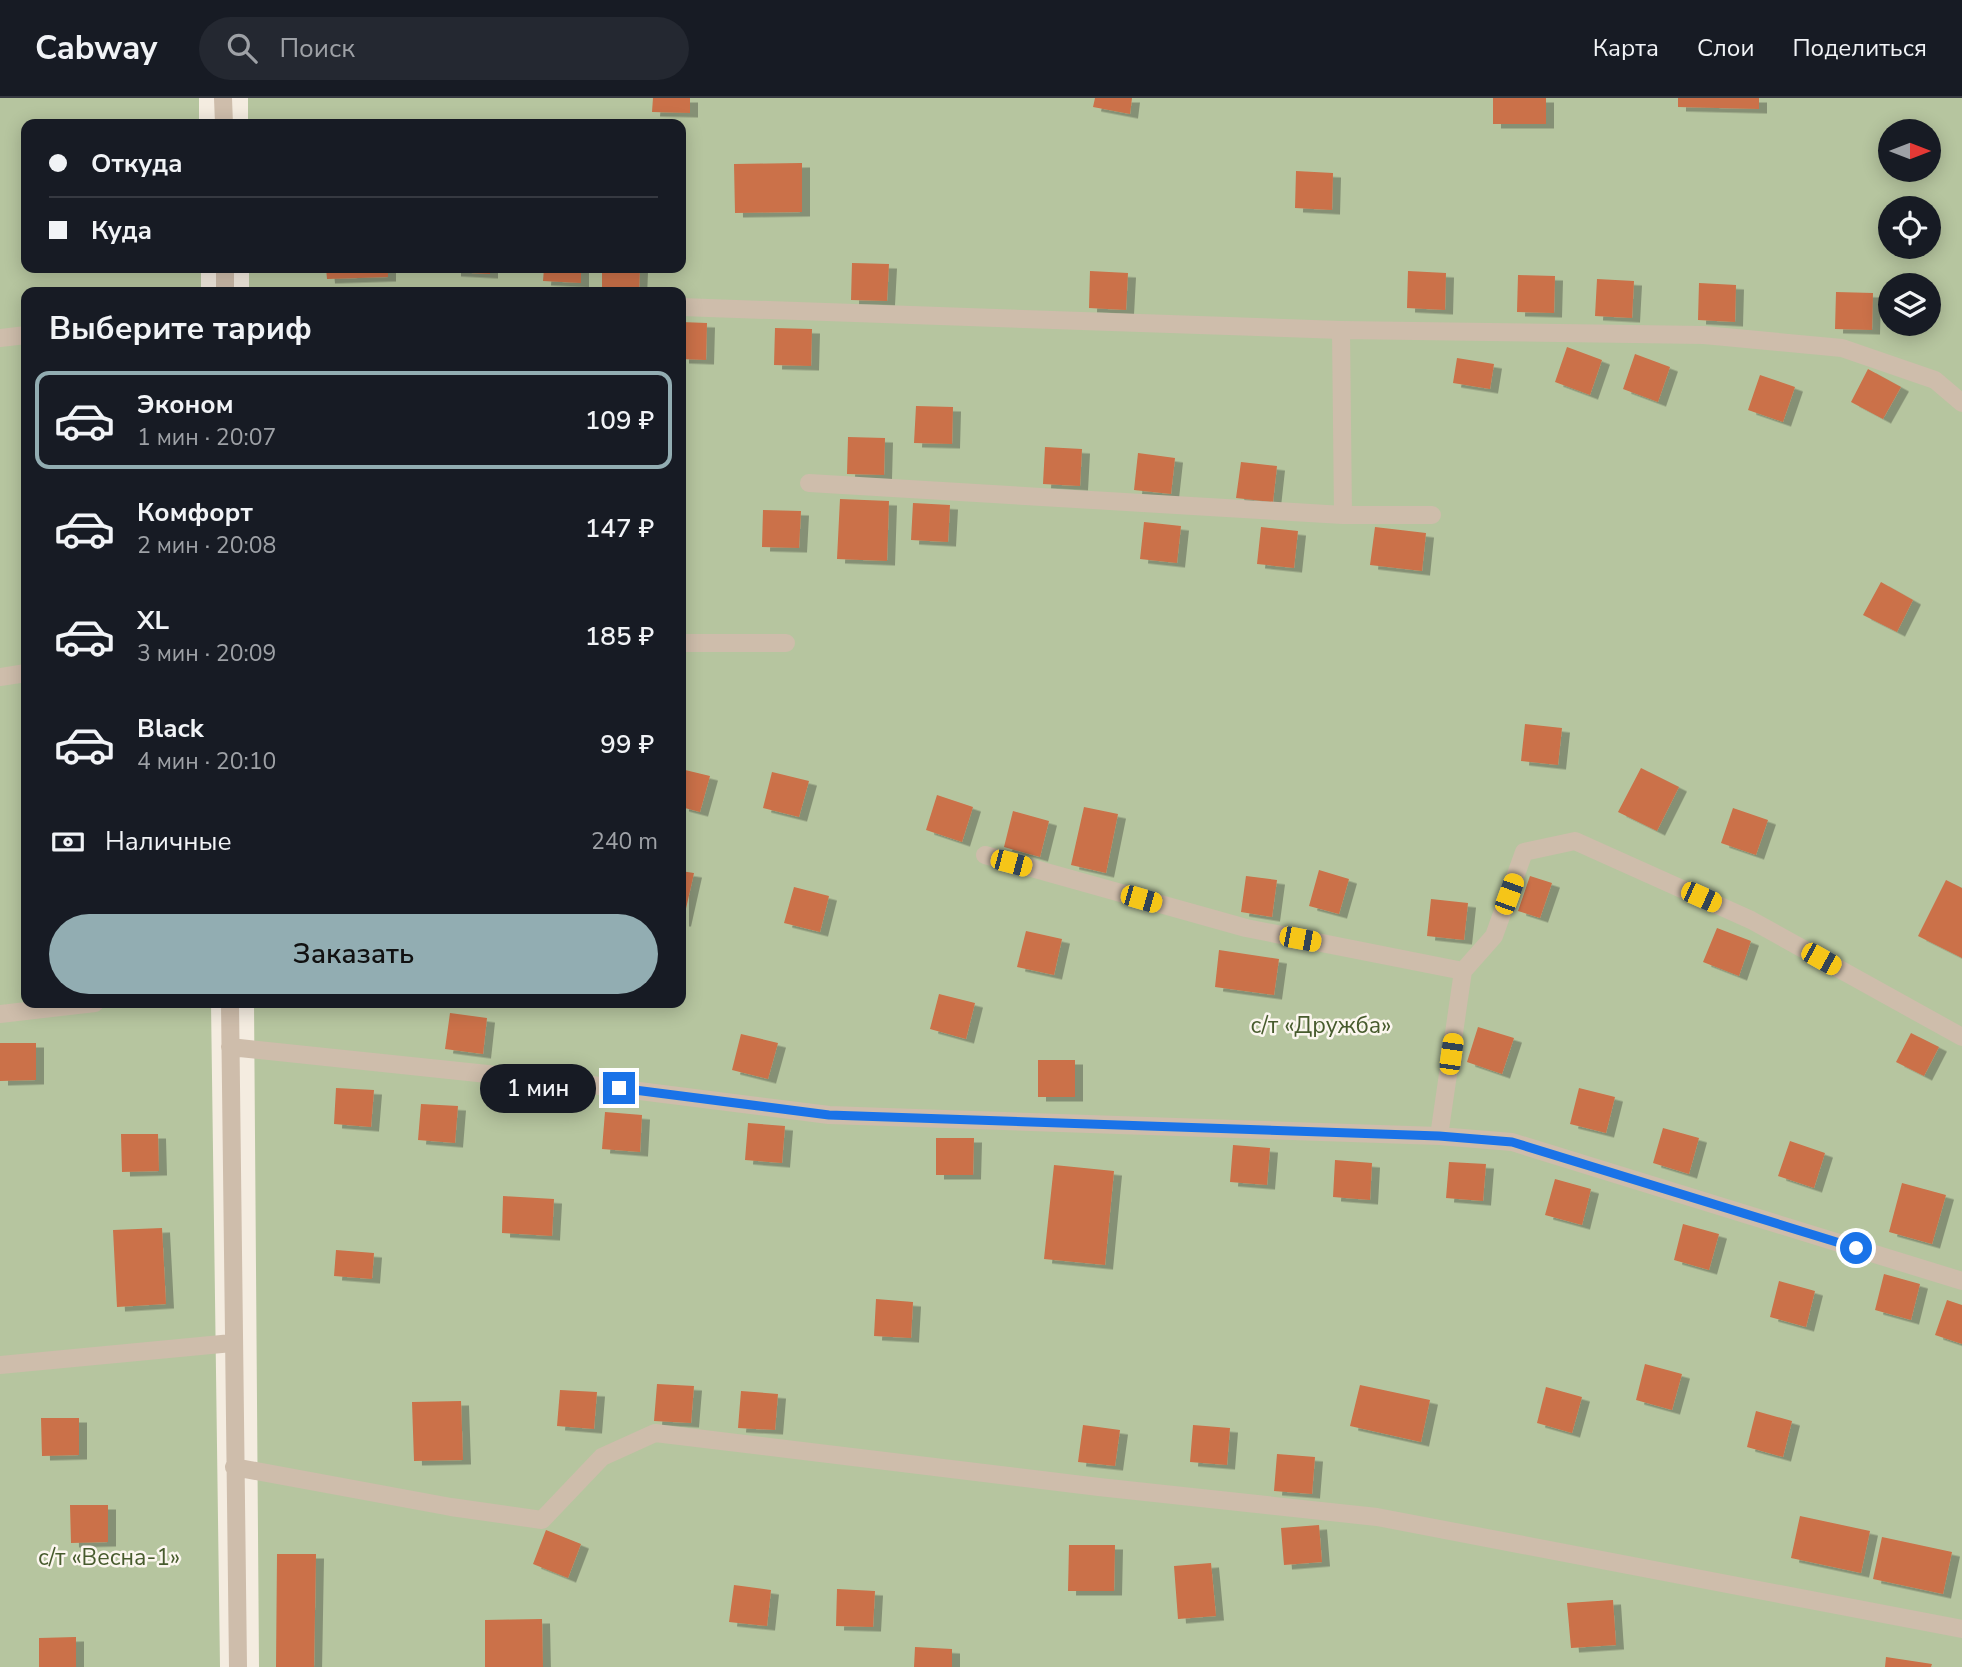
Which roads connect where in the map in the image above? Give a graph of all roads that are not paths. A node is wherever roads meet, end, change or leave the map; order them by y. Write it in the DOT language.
graph roads {
  1 [pos="223,98"];
  2 [pos="224,119"];
  3 [pos="686,307"];
  4 [pos="1341,330"];
  5 [pos="21,336"];
  6 [pos="0,338"];
  7 [pos="1962,403"];
  8 [pos="809,483"];
  9 [pos="1343,515"];
  10 [pos="1432,515"];
  11 [pos="686,643"];
  12 [pos="786,643"];
  13 [pos="21,674"];
  14 [pos="0,677"];
  15 [pos="985,855"];
  16 [pos="1463,971"];
  17 [pos="52,1008"];
  18 [pos="230,1008"];
  19 [pos="0,1014"];
  20 [pos="1962,1037"];
  21 [pos="230,1047"];
  22 [pos="1439,1136"];
  23 [pos="1962,1281"];
  24 [pos="232,1343"];
  25 [pos="0,1365"];
  26 [pos="234,1467"];
  27 [pos="1962,1629"];
  28 [pos="238,1667"];
  1 -- 2 [label="street"];
  3 -- 4 [label="street"];
  4 -- 7 [label="street"];
  4 -- 9 [label="street"];
  5 -- 6 [label="street"];
  8 -- 9 [label="street"];
  9 -- 10 [label="street"];
  11 -- 12 [label="street"];
  13 -- 14 [label="street"];
  15 -- 16 [label="street"];
  16 -- 20 [label="street"];
  16 -- 22 [label="street"];
  17 -- 19 [label="street"];
  18 -- 21 [label="street"];
  21 -- 22 [label="street"];
  21 -- 24 [label="street"];
  22 -- 23 [label="street"];
  24 -- 25 [label="street"];
  24 -- 26 [label="street"];
  26 -- 27 [label="street"];
  26 -- 28 [label="street"];
}
